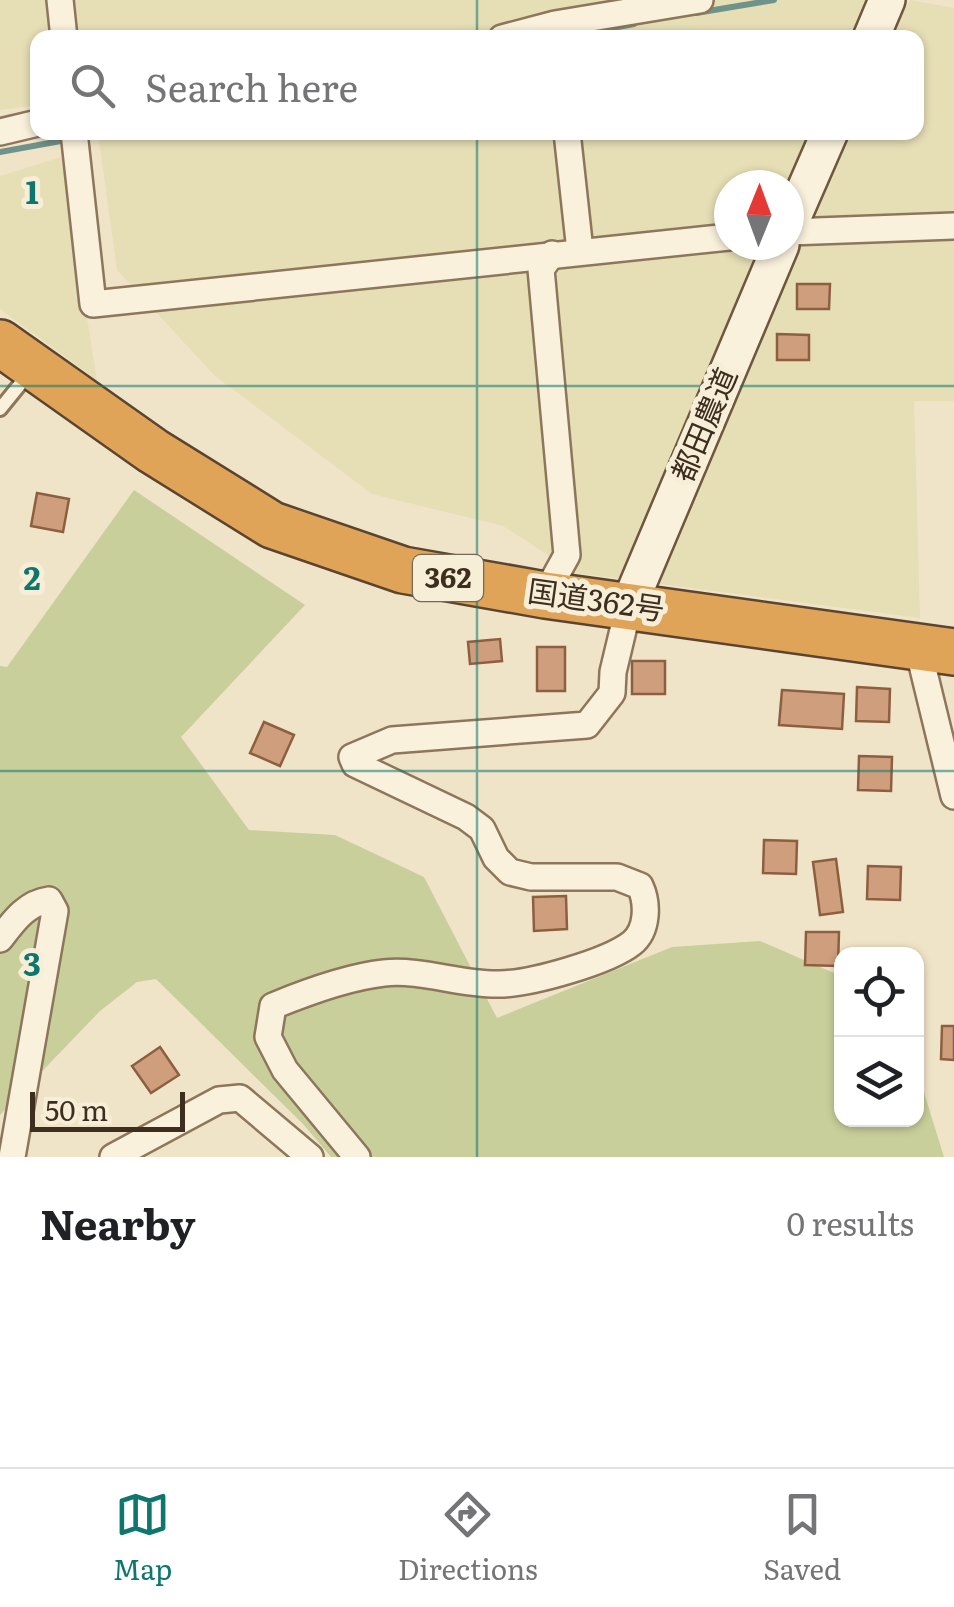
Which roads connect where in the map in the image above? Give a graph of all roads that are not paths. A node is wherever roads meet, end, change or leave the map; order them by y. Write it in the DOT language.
graph roads {
  1 [pos="60,0"];
  2 [pos="700,0"];
  3 [pos="887,0"];
  4 [pos="554,22"];
  5 [pos="63,30"];
  6 [pos="528,30"];
  7 [pos="874,30"];
  8 [pos="30,125"];
  9 [pos="0,132"];
  10 [pos="567,140"];
  11 [pos="827,140"];
  12 [pos="75,145"];
  13 [pos="804,193"];
  14 [pos="954,226"];
  15 [pos="804,228"];
  16 [pos="714,238"];
  17 [pos="580,251"];
  18 [pos="552,254"];
  19 [pos="775,260"];
  20 [pos="17,355"];
  21 [pos="0,409"];
  22 [pos="545,595"];
  23 [pos="628,605"];
  24 [pos="936,650"];
  25 [pos="954,796"];
  26 [pos="0,940"];
  27 [pos="12,1157"];
  28 [pos="113,1157"];
  29 [pos="310,1157"];
  30 [pos="357,1157"];
  1 -- 5 [label="street"];
  2 -- 4 [label="street"];
  3 -- 7 [label="street"];
  4 -- 6 [label="street"];
  8 -- 9 [label="street"];
  10 -- 17 [label="street"];
  11 -- 13 [label="street"];
  12 -- 18 [label="street"];
  14 -- 15 [label="street"];
  16 -- 17 [label="street"];
  17 -- 18 [label="street"];
  18 -- 22 [label="street"];
  19 -- 23 [label="street, 都田農道"];
  20 -- 21 [label="lane"];
  20 -- 22 [label="highway, 国道362号 / 362"];
  22 -- 23 [label="highway, 国道362号 / 362"];
  23 -- 24 [label="highway, 国道362号 / 362"];
  23 -- 30 [label="street"];
  24 -- 25 [label="street"];
  26 -- 27 [label="street"];
  28 -- 29 [label="street"];
}
